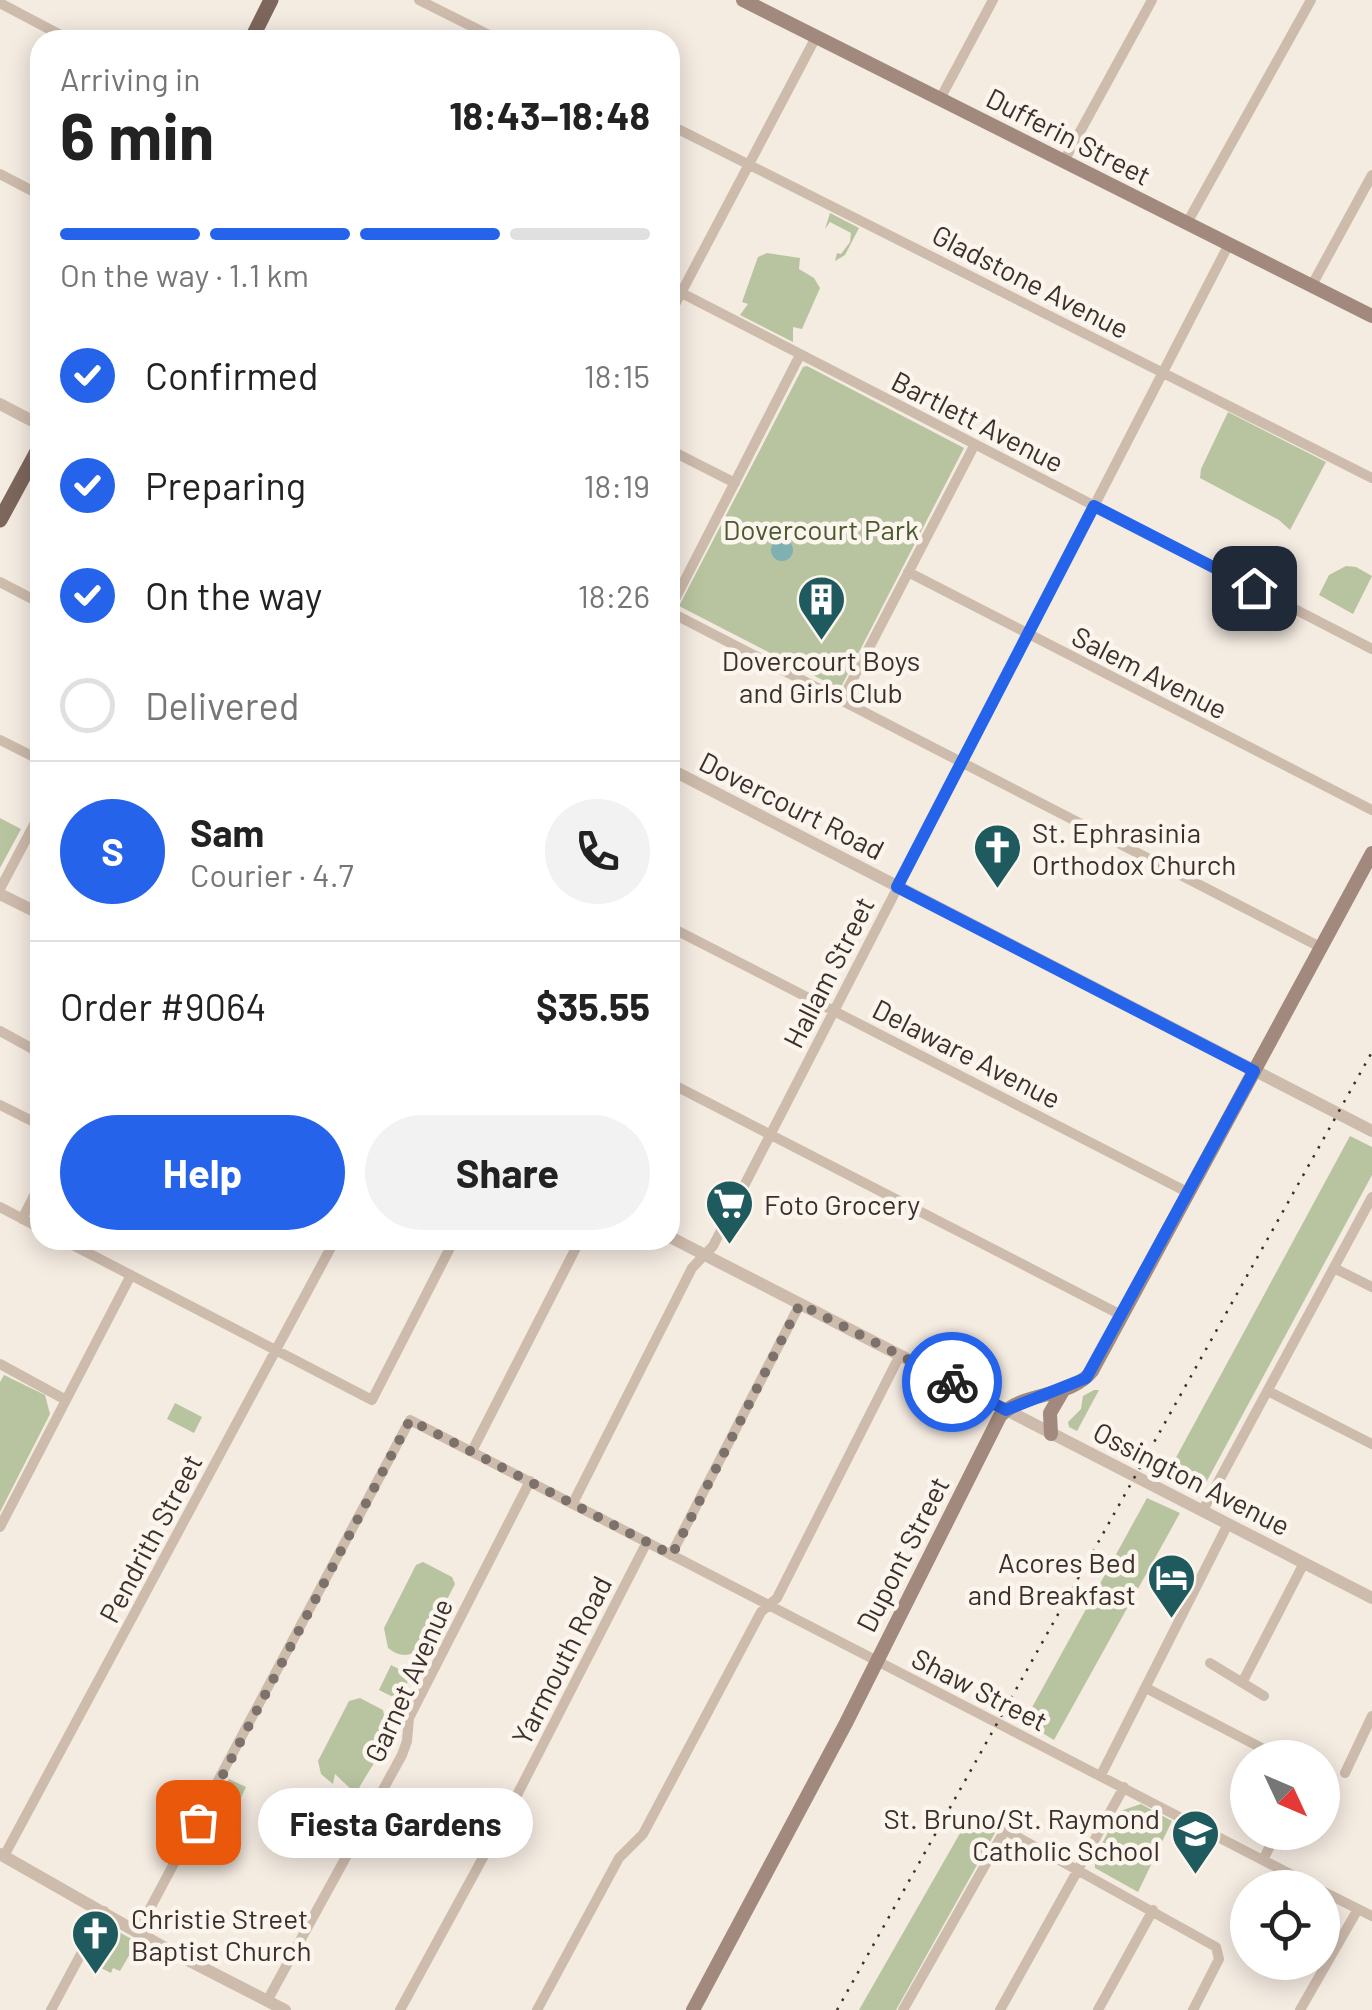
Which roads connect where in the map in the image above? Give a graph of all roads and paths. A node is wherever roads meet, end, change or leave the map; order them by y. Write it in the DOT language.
graph roads {
  1 [pos="272,0"];
  2 [pos="419,0"];
  3 [pos="743,0"];
  4 [pos="993,0"];
  5 [pos="1152,0"];
  6 [pos="1310,0"];
  7 [pos="0,3"];
  8 [pos="51,30"];
  9 [pos="256,30"];
  10 [pos="479,30"];
  11 [pos="816,37"];
  12 [pos="940,99"];
  13 [pos="680,129"];
  14 [pos="1064,161"];
  15 [pos="748,164"];
  16 [pos="0,174"];
  17 [pos="1372,175"];
  18 [pos="30,190"];
  19 [pos="1187,223"];
  20 [pos="1229,244"];
  21 [pos="680,283"];
  22 [pos="1312,285"];
  23 [pos="680,292"];
  24 [pos="1372,316"];
  25 [pos="800,355"];
  26 [pos="1163,372"];
  27 [pos="0,404"];
  28 [pos="30,420"];
  29 [pos="974,444"];
  30 [pos="680,455"];
  31 [pos="30,464"];
  32 [pos="1372,478"];
  33 [pos="735,483"];
  34 [pos="1094,506"];
  35 [pos="0,520"];
  36 [pos="908,572"];
  37 [pos="0,582"];
  38 [pos="680,590"];
  39 [pos="30,598"];
  40 [pos="680,615"];
  41 [pos="1027,634"];
  42 [pos="1372,649"];
  43 [pos="842,700"];
  44 [pos="0,740"];
  45 [pos="30,755"];
  46 [pos="961,762"];
  47 [pos="680,775"];
  48 [pos="1372,810"];
  49 [pos="30,832"];
  50 [pos="1372,853"];
  51 [pos="897,887"];
  52 [pos="0,891"];
  53 [pos="30,908"];
  54 [pos="680,931"];
  55 [pos="1322,948"];
  56 [pos="834,1011"];
  57 [pos="0,1031"];
  58 [pos="30,1048"];
  59 [pos="1254,1071"];
  60 [pos="680,1087"];
  61 [pos="0,1105"];
  62 [pos="30,1120"];
  63 [pos="1372,1131"];
  64 [pos="771,1133"];
  65 [pos="1189,1193"];
  66 [pos="1372,1197"];
  67 [pos="30,1203"];
  68 [pos="0,1207"];
  69 [pos="22,1218"];
  70 [pos="30,1222"];
  71 [pos="680,1242"];
  72 [pos="83,1250"];
  73 [pos="330,1250"];
  74 [pos="449,1250"];
  75 [pos="575,1250"];
  76 [pos="706,1255"];
  77 [pos="1334,1268"];
  78 [pos="131,1275"];
  79 [pos="1372,1287"];
  80 [pos="800,1304"];
  81 [pos="1123,1316"];
  82 [pos="275,1350"];
  83 [pos="900,1355"];
  84 [pos="0,1364"];
  85 [pos="1066,1388"];
  86 [pos="1268,1390"];
  87 [pos="66,1400"];
  88 [pos="1006,1410"];
  89 [pos="1051,1434"];
  90 [pos="1372,1444"];
  91 [pos="472,1451"];
  92 [pos="530,1481"];
  93 [pos="573,1503"];
  94 [pos="1203,1510"];
  95 [pos="1228,1524"];
  96 [pos="0,1528"];
  97 [pos="648,1542"];
  98 [pos="672,1555"];
  99 [pos="1304,1563"];
  100 [pos="1372,1598"];
  101 [pos="767,1604"];
  102 [pos="876,1661"];
  103 [pos="1210,1663"];
  104 [pos="1243,1681"];
  105 [pos="1146,1688"];
  106 [pos="1264,1696"];
  107 [pos="1372,1716"];
  108 [pos="1246,1740"];
  109 [pos="1345,1773"];
  110 [pos="1102,1775"];
  111 [pos="1124,1787"];
  112 [pos="1268,1850"];
  113 [pos="2,1855"];
  114 [pos="1263,1860"];
  115 [pos="1078,1868"];
  116 [pos="1283,1870"];
  117 [pos="1340,1900"];
  118 [pos="1358,1909"];
  119 [pos="1153,1910"];
  120 [pos="104,1912"];
  121 [pos="1372,1916"];
  122 [pos="138,1931"];
  123 [pos="267,2000"];
  124 [pos="50,2010"];
  125 [pos="285,2010"];
  126 [pos="400,2010"];
  127 [pos="537,2010"];
  128 [pos="693,2010"];
  129 [pos="903,2010"];
  130 [pos="1000,2010"];
  131 [pos="1098,2010"];
  132 [pos="1193,2010"];
  133 [pos="1300,2010"];
  1 -- 9 [label="main road"];
  2 -- 10 [label="street"];
  3 -- 11 [label="main road, Dufferin Street"];
  4 -- 12 [label="street"];
  5 -- 14 [label="street"];
  6 -- 19 [label="street"];
  7 -- 8 [label="street"];
  11 -- 12 [label="main road, Dufferin Street"];
  11 -- 15 [label="street"];
  12 -- 14 [label="main road, Dufferin Street"];
  13 -- 15 [label="street, Gladstone Avenue"];
  14 -- 19 [label="main road, Dufferin Street"];
  15 -- 21 [label="street"];
  15 -- 26 [label="street, Gladstone Avenue"];
  16 -- 18 [label="street"];
  17 -- 22 [label="street"];
  19 -- 20 [label="main road, Dufferin Street"];
  20 -- 22 [label="main road, Dufferin Street"];
  20 -- 26 [label="street, Hallam Street"];
  22 -- 24 [label="main road, Dufferin Street"];
  23 -- 25 [label="street, Bartlett Avenue"];
  25 -- 29 [label="street, Bartlett Avenue"];
  25 -- 33 [label="street"];
  26 -- 32 [label="street, Gladstone Avenue"];
  26 -- 34 [label="street, Hallam Street"];
  27 -- 28 [label="street"];
  29 -- 34 [label="street, Bartlett Avenue"];
  29 -- 36 [label="street"];
  30 -- 33 [label="street"];
  31 -- 35 [label="main road"];
  33 -- 38 [label="street"];
  34 -- 41 [label="street, Hallam Street"];
  34 -- 42 [label="street, Bartlett Avenue"];
  36 -- 41 [label="street, Salem Avenue"];
  36 -- 43 [label="street"];
  37 -- 39 [label="street"];
  40 -- 43 [label="street"];
  41 -- 46 [label="street, Hallam Street"];
  41 -- 48 [label="street, Salem Avenue"];
  43 -- 46 [label="street"];
  44 -- 45 [label="street"];
  46 -- 51 [label="street, Hallam Street"];
  46 -- 55 [label="street"];
  47 -- 51 [label="street, Dovercourt Road"];
  49 -- 52 [label="street"];
  50 -- 55 [label="main road"];
  51 -- 56 [label="street, Hallam Street"];
  51 -- 59 [label="street, Dovercourt Road"];
  52 -- 53 [label="street"];
  54 -- 56 [label="street, Delaware Avenue"];
  55 -- 59 [label="main road"];
  56 -- 64 [label="street, Hallam Street"];
  56 -- 65 [label="street, Delaware Avenue"];
  57 -- 58 [label="street"];
  59 -- 63 [label="street, Dovercourt Road"];
  59 -- 65 [label="main road"];
  60 -- 64 [label="street"];
  61 -- 62 [label="street"];
  64 -- 76 [label="street, Hallam Street"];
  64 -- 81 [label="street"];
  65 -- 81 [label="main road"];
  66 -- 77 [label="street"];
  67 -- 69 [label="street"];
  68 -- 69 [label="street"];
  69 -- 70 [label="street"];
  71 -- 76 [label="street, Ossington Avenue"];
  72 -- 78 [label="street"];
  73 -- 82 [label="street, Pendrith Street"];
  74 -- 82 [label="street"];
  75 -- 91 [label="street"];
  76 -- 80 [label="street, Ossington Avenue"];
  76 -- 93 [label="street, Hallam Street"];
  77 -- 79 [label="street"];
  77 -- 86 [label="street"];
  78 -- 82 [label="street"];
  78 -- 87 [label="street"];
  80 -- 83 [label="street, Ossington Avenue"];
  80 -- 98 [label="street"];
  81 -- 85 [label="main road"];
  82 -- 113 [label="street, Pendrith Street"];
  83 -- 88 [label="street, Ossington Avenue"];
  83 -- 101 [label="street"];
  84 -- 87 [label="street"];
  85 -- 88 [label="main road"];
  85 -- 89 [label="main road"];
  86 -- 90 [label="street"];
  86 -- 94 [label="street"];
  87 -- 96 [label="street"];
  88 -- 89 [label="street, Ossington Avenue"];
  88 -- 102 [label="main road, Dupont Street"];
  89 -- 94 [label="street, Ossington Avenue"];
  91 -- 92 [label="street, Shaw Street"];
  91 -- 122 [label="street, Shaw Street"];
  92 -- 93 [label="street, Shaw Street"];
  92 -- 123 [label="street, Garnet Avenue"];
  93 -- 97 [label="street, Shaw Street"];
  94 -- 95 [label="street, Ossington Avenue"];
  95 -- 99 [label="street, Ossington Avenue"];
  95 -- 105 [label="street"];
  97 -- 98 [label="street, Shaw Street"];
  97 -- 126 [label="street, Yarmouth Road"];
  98 -- 101 [label="street, Shaw Street"];
  99 -- 100 [label="street, Ossington Avenue"];
  99 -- 104 [label="street"];
  101 -- 102 [label="street, Shaw Street"];
  101 -- 127 [label="street"];
  102 -- 110 [label="street, Shaw Street"];
  102 -- 128 [label="main road, Dupont Street"];
  103 -- 104 [label="street"];
  104 -- 106 [label="street"];
  105 -- 108 [label="street"];
  105 -- 110 [label="street"];
  107 -- 109 [label="street"];
  110 -- 111 [label="street, Shaw Street"];
  111 -- 114 [label="street, Shaw Street"];
  111 -- 115 [label="street"];
  112 -- 114 [label="street"];
  113 -- 120 [label="street"];
  114 -- 116 [label="street, Shaw Street"];
  115 -- 119 [label="street"];
  115 -- 129 [label="street"];
  115 -- 130 [label="street"];
  117 -- 118 [label="street, Shaw Street"];
  118 -- 121 [label="street, Shaw Street"];
  118 -- 133 [label="street"];
  119 -- 131 [label="street"];
  119 -- 132 [label="street"];
  120 -- 122 [label="street"];
  120 -- 124 [label="street"];
  122 -- 123 [label="street"];
  123 -- 125 [label="street"];
}
